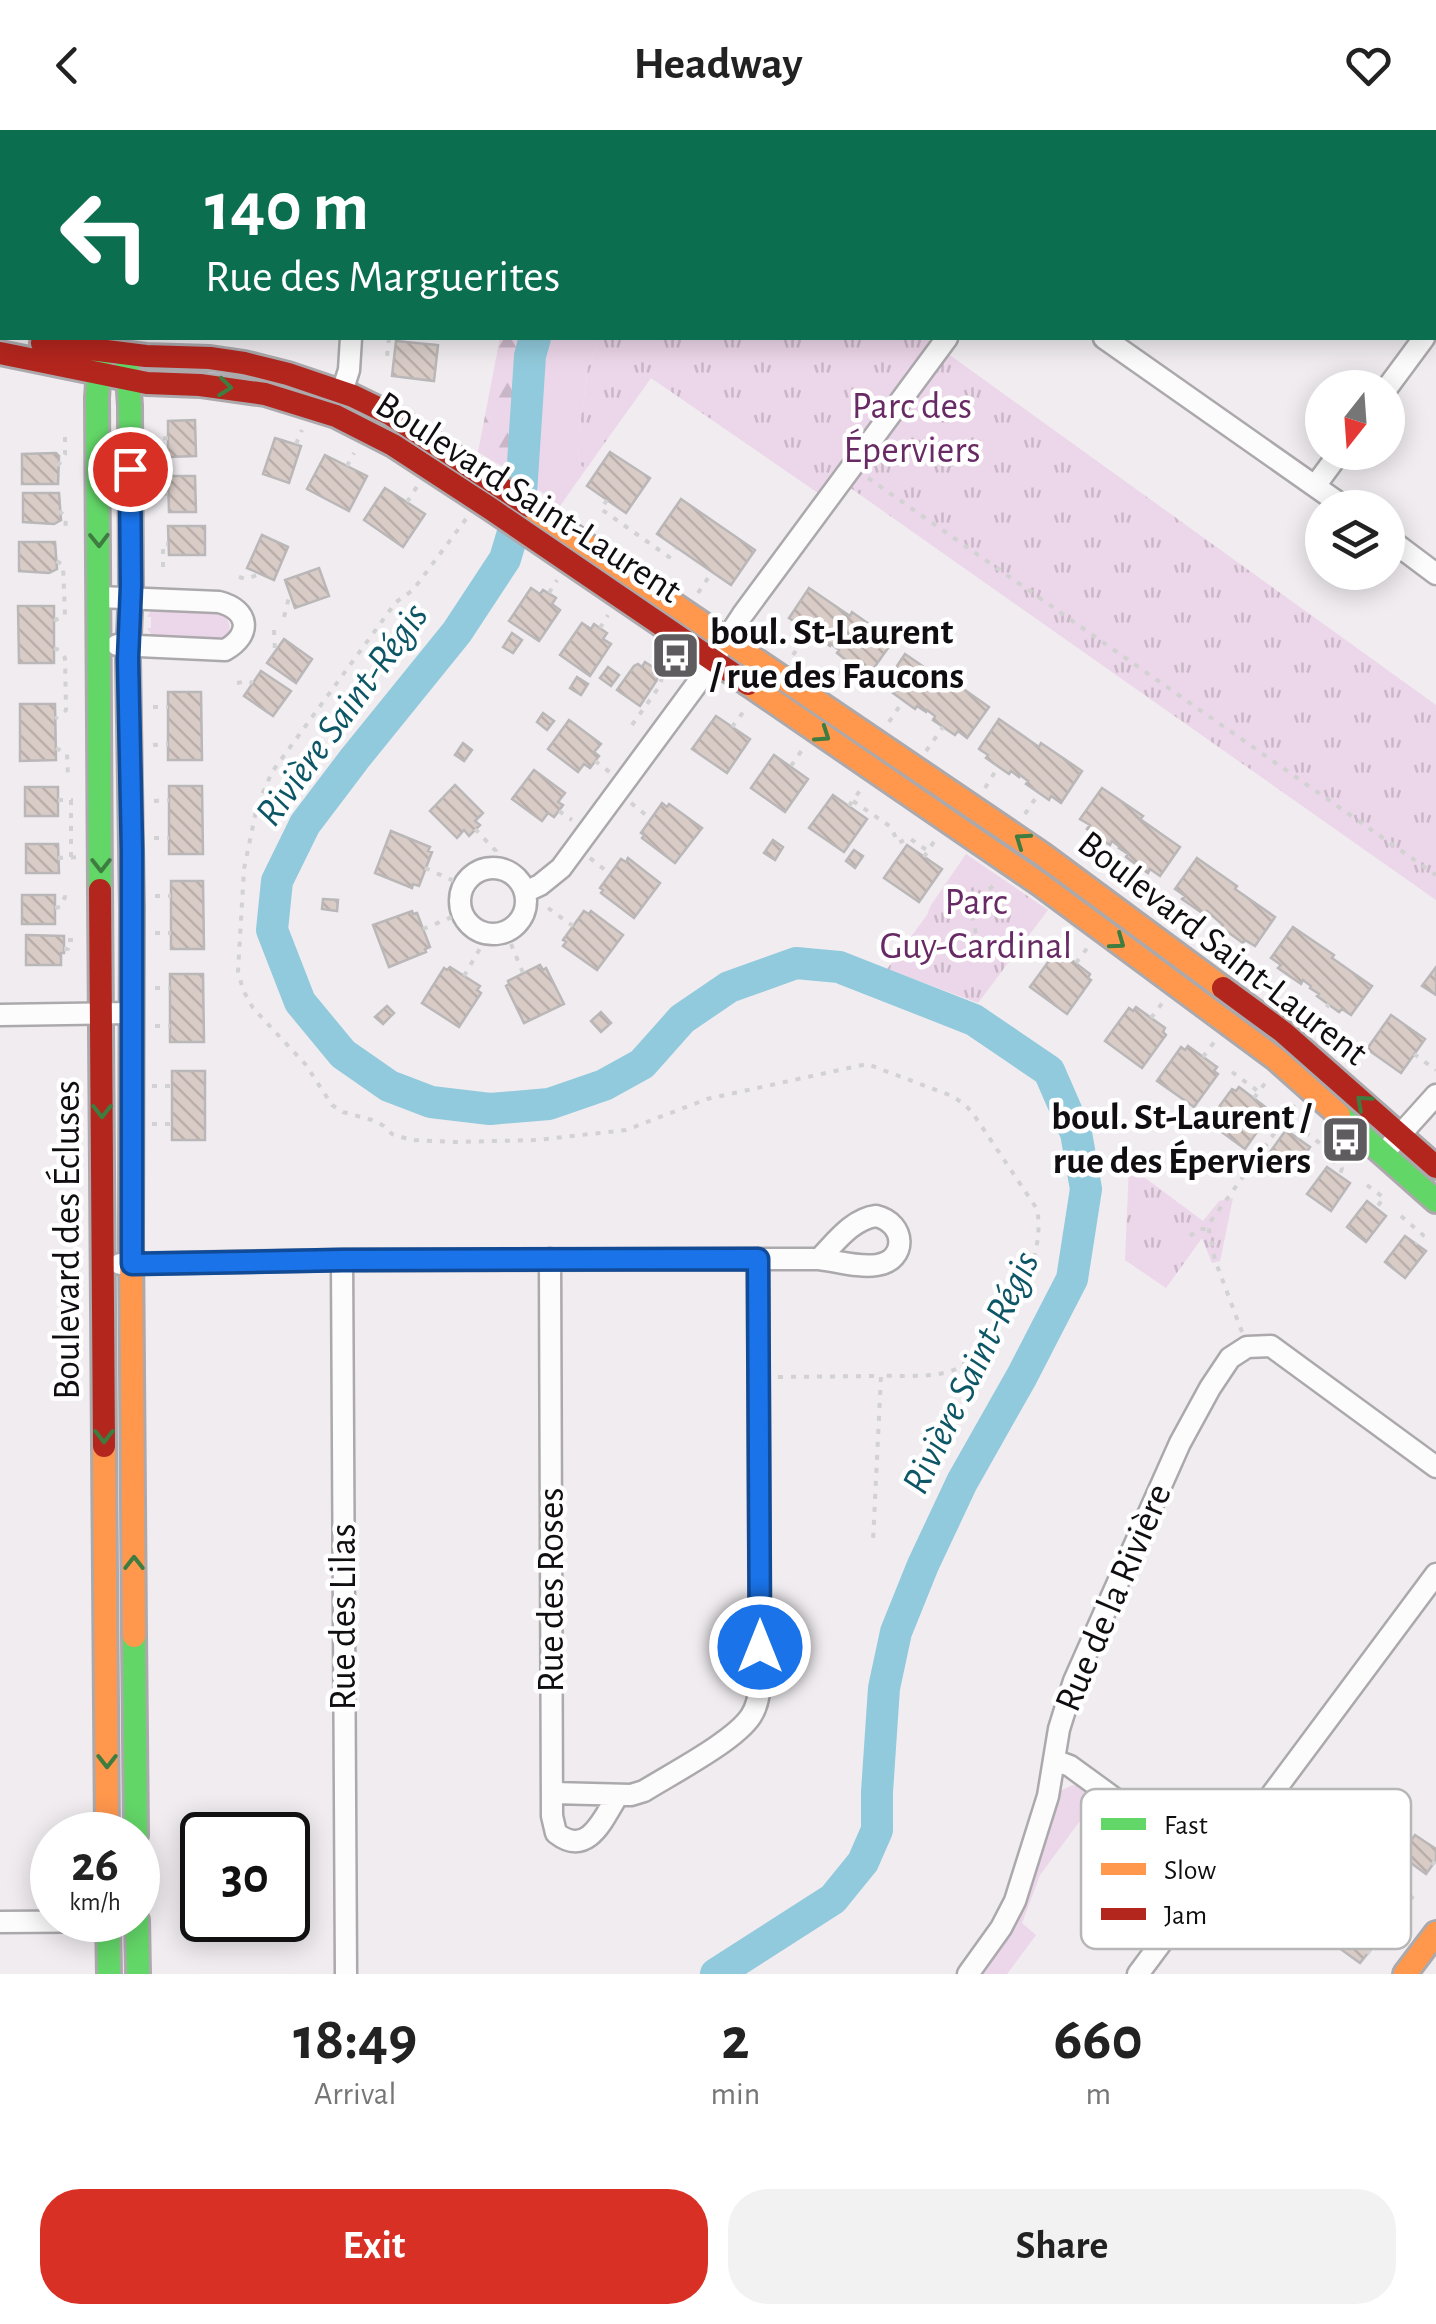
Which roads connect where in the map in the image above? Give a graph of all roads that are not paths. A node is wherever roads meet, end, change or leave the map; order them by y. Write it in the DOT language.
graph roads {
  1 [pos="20,340"];
  2 [pos="352,340"];
  3 [pos="946,340"];
  4 [pos="1107,340"];
  5 [pos="1423,340"];
  6 [pos="125,346"];
  7 [pos="0,353"];
  8 [pos="100,354"];
  9 [pos="1400,370"];
  10 [pos="128,379"];
  11 [pos="342,392"];
  12 [pos="1327,470"];
  13 [pos="1316,486"];
  14 [pos="1321,490"];
  15 [pos="1405,551"];
  16 [pos="1436,574"];
  17 [pos="100,597"];
  18 [pos="131,598"];
  19 [pos="728,640"];
  20 [pos="100,644"];
  21 [pos="128,646"];
  22 [pos="713,662"];
  23 [pos="526,892"];
  24 [pos="101,1014"];
  25 [pos="0,1015"];
  26 [pos="138,1020"];
  27 [pos="1436,1094"];
  28 [pos="1400,1134"];
  29 [pos="1382,1154"];
  30 [pos="1436,1167"];
  31 [pos="1436,1202"];
  32 [pos="550,1259"];
  33 [pos="758,1259"];
  34 [pos="819,1259"];
  35 [pos="342,1260"];
  36 [pos="103,1264"];
  37 [pos="132,1264"];
  38 [pos="1436,1466"];
  39 [pos="1436,1574"];
  40 [pos="106,1631"];
  41 [pos="134,1631"];
  42 [pos="1054,1760"];
  43 [pos="1101,1789"];
  44 [pos="1276,1789"];
  45 [pos="553,1794"];
  46 [pos="618,1795"];
  47 [pos="107,1812"];
  48 [pos="136,1812"];
  49 [pos="30,1921"];
  50 [pos="0,1922"];
  51 [pos="1436,1933"];
  52 [pos="108,1942"];
  53 [pos="137,1942"];
  54 [pos="1157,1949"];
  55 [pos="108,1974"];
  56 [pos="138,1974"];
  57 [pos="346,1974"];
  58 [pos="968,1974"];
  59 [pos="1138,1974"];
  60 [pos="1405,1974"];
  1 -- 8 [label="street, Boulevard Saint-Laurent"];
  2 -- 11 [label="street"];
  3 -- 19 [label="street"];
  4 -- 13 [label="street"];
  5 -- 9 [label="street"];
  6 -- 8 [label="street, Boulevard Saint-Laurent"];
  6 -- 10 [label="street, Boulevard des Écluses"];
  6 -- 11 [label="street, Boulevard Saint-Laurent"];
  7 -- 8 [label="street, Boulevard Saint-Laurent"];
  8 -- 10 [label="street, Boulevard Saint-Laurent"];
  8 -- 17 [label="street, Boulevard des Écluses, one-way"];
  10 -- 18 [label="street, Boulevard des Écluses"];
  10 -- 22 [label="street, Boulevard Saint-Laurent, one-way"];
  11 -- 19 [label="street, Boulevard Saint-Laurent"];
  12 -- 13 [label="street"];
  13 -- 14 [label="street"];
  15 -- 16 [label="street"];
  17 -- 18 [label="street"];
  17 -- 20 [label="street, Boulevard des Écluses"];
  18 -- 21 [label="street, Boulevard des Écluses"];
  18 -- 21 [label="street"];
  19 -- 22 [label="street"];
  28 -- 19 [label="street, Boulevard Saint-Laurent, one-way"];
  20 -- 21 [label="street"];
  20 -- 24 [label="street, Boulevard des Écluses, one-way"];
  21 -- 26 [label="street, Boulevard des Écluses"];
  22 -- 23 [label="street"];
  22 -- 29 [label="street, Boulevard Saint-Laurent, one-way"];
  24 -- 25 [label="street"];
  24 -- 26 [label="street"];
  24 -- 36 [label="street, Boulevard des Écluses, one-way"];
  26 -- 37 [label="street, Boulevard des Écluses"];
  27 -- 28 [label="street"];
  28 -- 29 [label="street"];
  28 -- 30 [label="street, Boulevard Saint-Laurent"];
  29 -- 31 [label="street, Boulevard Saint-Laurent"];
  32 -- 33 [label="street"];
  32 -- 35 [label="street"];
  32 -- 45 [label="street, Rue des Roses"];
  33 -- 34 [label="street"];
  33 -- 46 [label="street"];
  35 -- 37 [label="street"];
  35 -- 57 [label="street, Rue des Lilas"];
  36 -- 37 [label="street"];
  36 -- 40 [label="street, Boulevard des Écluses, one-way"];
  41 -- 37 [label="street, Boulevard des Écluses, one-way"];
  38 -- 42 [label="street, Rue de la Rivière"];
  39 -- 44 [label="street"];
  40 -- 41 [label="street"];
  40 -- 47 [label="street, Boulevard des Écluses, one-way"];
  41 -- 48 [label="street, Boulevard des Écluses"];
  42 -- 43 [label="street"];
  42 -- 58 [label="street, Rue de la Rivière"];
  45 -- 46 [label="street"];
  45 -- 46 [label="street, Rue des Roses"];
  49 -- 50 [label="street"];
  51 -- 60 [label="street"];
  52 -- 55 [label="street"];
  53 -- 56 [label="street"];
  54 -- 59 [label="street"];
}
